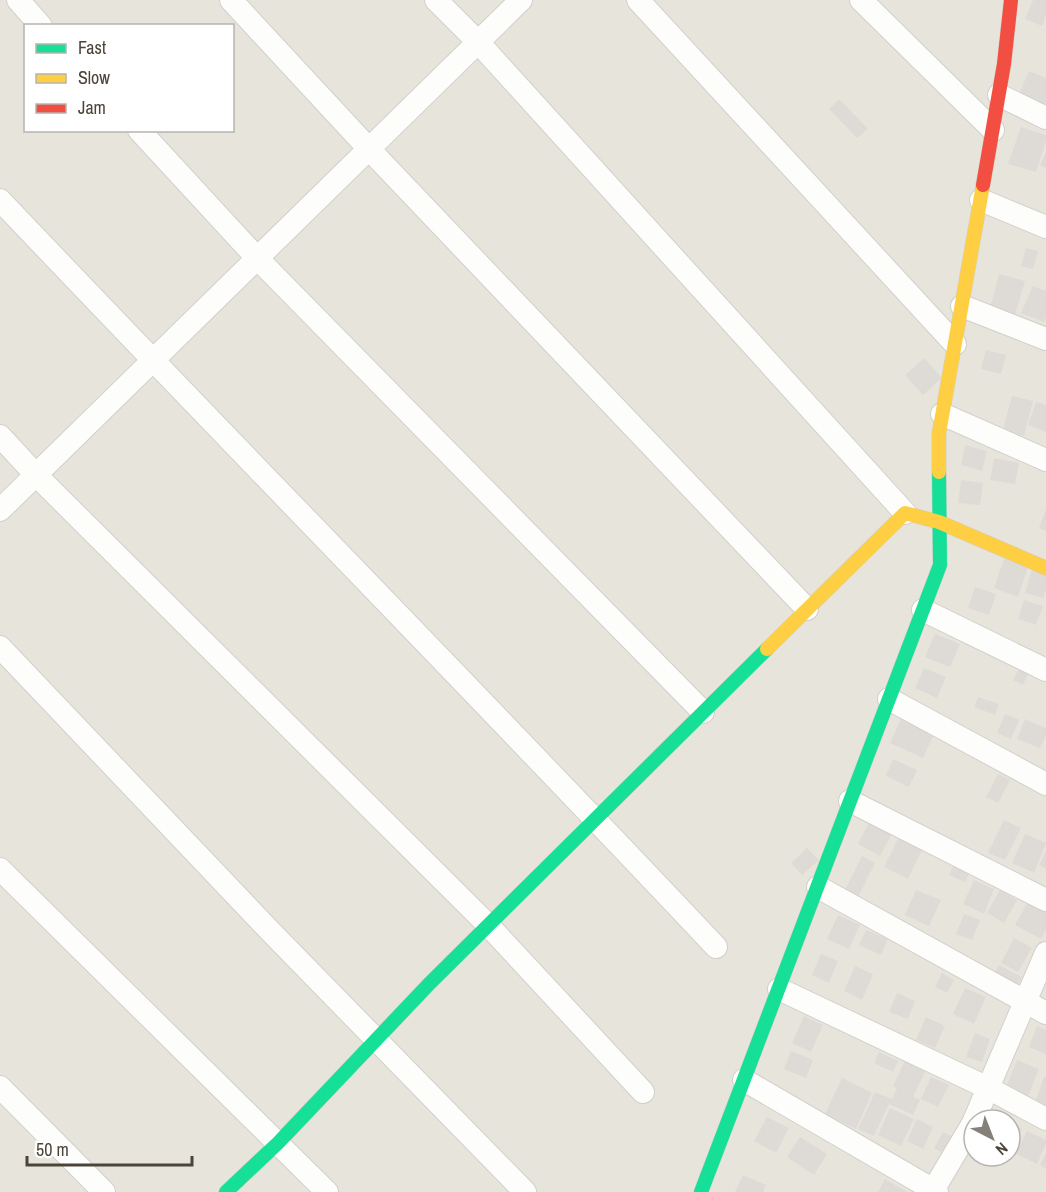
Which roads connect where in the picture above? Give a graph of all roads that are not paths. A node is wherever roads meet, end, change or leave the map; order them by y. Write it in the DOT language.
graph roads {
  1 [pos="18,0"];
  2 [pos="231,0"];
  3 [pos="436,0"];
  4 [pos="521,0"];
  5 [pos="638,0"];
  6 [pos="861,0"];
  7 [pos="1011,0"];
  8 [pos="39,24"];
  9 [pos="478,42"];
  10 [pos="999,95"];
  11 [pos="1046,118"];
  12 [pos="993,130"];
  13 [pos="141,132"];
  14 [pos="369,149"];
  15 [pos="0,200"];
  16 [pos="981,200"];
  17 [pos="1046,227"];
  18 [pos="257,258"];
  19 [pos="962,306"];
  20 [pos="1046,339"];
  21 [pos="955,344"];
  22 [pos="152,361"];
  23 [pos="942,414"];
  24 [pos="0,436"];
  25 [pos="1046,460"];
  26 [pos="36,475"];
  27 [pos="0,510"];
  28 [pos="905,513"];
  29 [pos="939,522"];
  30 [pos="1046,568"];
  31 [pos="807,609"];
  32 [pos="923,610"];
  33 [pos="0,647"];
  34 [pos="1046,670"];
  35 [pos="889,699"];
  36 [pos="703,712"];
  37 [pos="1046,784"];
  38 [pos="850,801"];
  39 [pos="596,819"];
  40 [pos="0,869"];
  41 [pos="818,887"];
  42 [pos="1046,900"];
  43 [pos="488,925"];
  44 [pos="716,947"];
  45 [pos="1046,953"];
  46 [pos="779,989"];
  47 [pos="1025,1001"];
  48 [pos="1046,1013"];
  49 [pos="377,1040"];
  50 [pos="744,1080"];
  51 [pos="0,1087"];
  52 [pos="988,1088"];
  53 [pos="643,1092"];
  54 [pos="1046,1119"];
  55 [pos="278,1143"];
  56 [pos="934,1191"];
  57 [pos="104,1192"];
  58 [pos="226,1192"];
  59 [pos="327,1192"];
  60 [pos="525,1192"];
  61 [pos="701,1192"];
  1 -- 8 [label="street"];
  2 -- 14 [label="street"];
  3 -- 9 [label="street"];
  4 -- 9 [label="street"];
  5 -- 21 [label="street"];
  6 -- 12 [label="street"];
  7 -- 10 [label="street"];
  9 -- 14 [label="street"];
  9 -- 28 [label="street"];
  10 -- 11 [label="street"];
  10 -- 12 [label="street"];
  12 -- 16 [label="street"];
  13 -- 18 [label="street"];
  14 -- 18 [label="street"];
  14 -- 31 [label="street"];
  15 -- 22 [label="street"];
  16 -- 17 [label="street"];
  16 -- 19 [label="street"];
  18 -- 22 [label="street"];
  18 -- 36 [label="street"];
  19 -- 20 [label="street"];
  19 -- 21 [label="street"];
  21 -- 23 [label="street"];
  22 -- 26 [label="street"];
  22 -- 39 [label="street"];
  23 -- 25 [label="street"];
  23 -- 29 [label="street"];
  24 -- 26 [label="street"];
  26 -- 27 [label="street"];
  26 -- 43 [label="street"];
  28 -- 29 [label="street"];
  28 -- 31 [label="street"];
  29 -- 30 [label="street"];
  29 -- 32 [label="street"];
  31 -- 36 [label="street"];
  32 -- 34 [label="street"];
  32 -- 35 [label="street"];
  33 -- 49 [label="street"];
  35 -- 37 [label="street"];
  35 -- 38 [label="street"];
  36 -- 39 [label="street"];
  38 -- 41 [label="street"];
  38 -- 42 [label="street"];
  39 -- 43 [label="street"];
  39 -- 44 [label="street"];
  40 -- 55 [label="street"];
  41 -- 46 [label="street"];
  41 -- 47 [label="street"];
  43 -- 49 [label="street"];
  43 -- 53 [label="street"];
  45 -- 47 [label="street"];
  46 -- 50 [label="street"];
  46 -- 52 [label="street"];
  47 -- 48 [label="street"];
  47 -- 52 [label="street"];
  49 -- 55 [label="street"];
  49 -- 60 [label="street"];
  50 -- 56 [label="street"];
  50 -- 61 [label="street"];
  51 -- 57 [label="street"];
  52 -- 54 [label="street"];
  52 -- 56 [label="street"];
  55 -- 58 [label="street"];
  55 -- 59 [label="street"];
}
